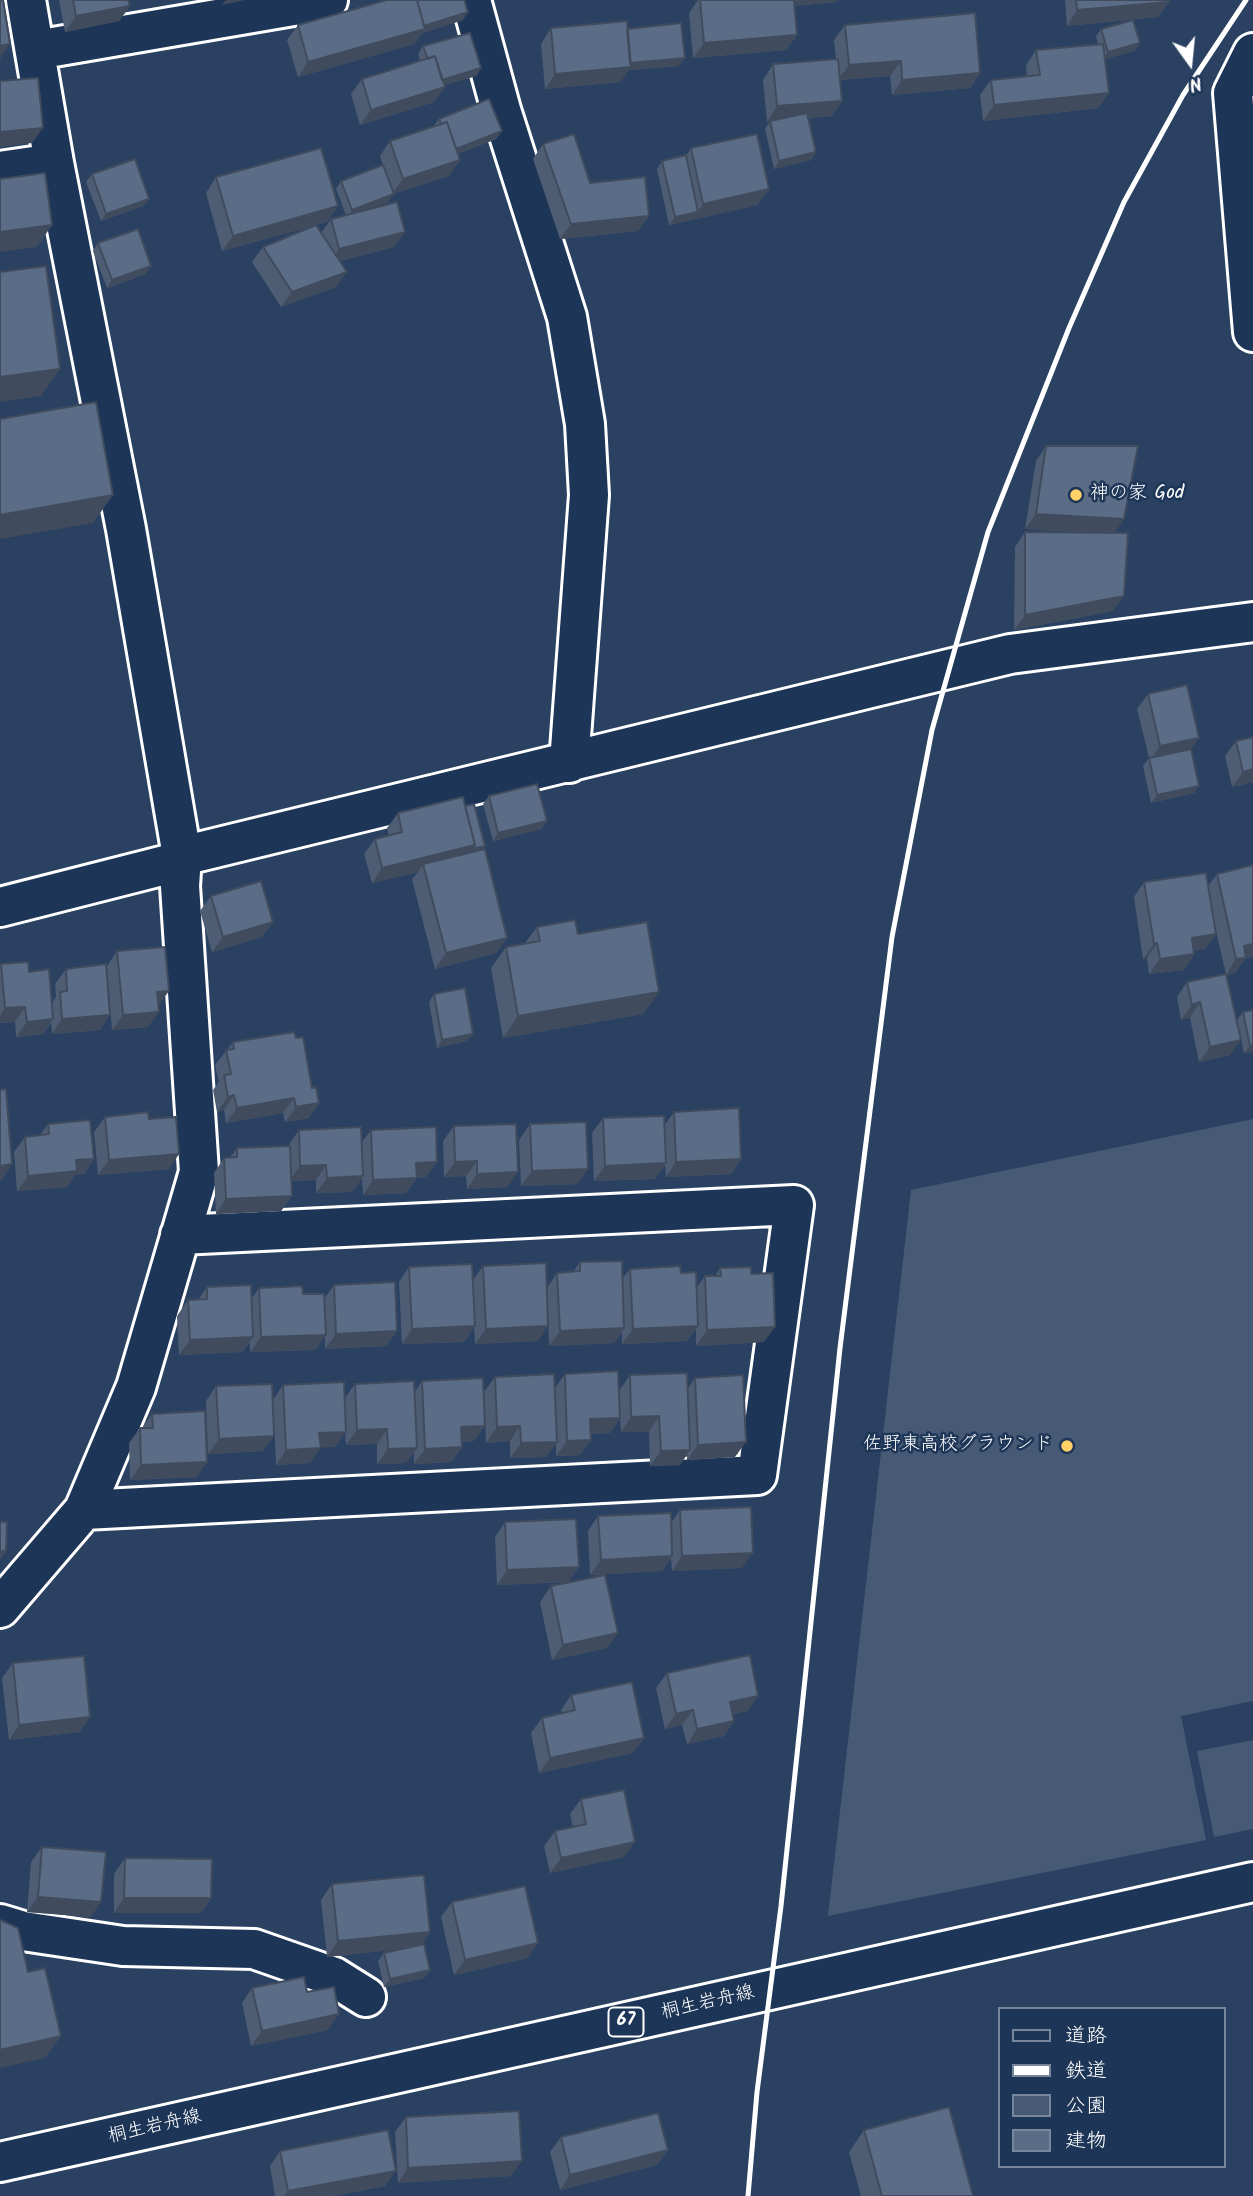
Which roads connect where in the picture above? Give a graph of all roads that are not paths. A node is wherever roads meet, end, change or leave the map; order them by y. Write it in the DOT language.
graph roads {
  1 [pos="26,0"];
  2 [pos="328,0"];
  3 [pos="471,0"];
  4 [pos="36,50"];
  5 [pos="1253,53"];
  6 [pos="54,163"];
  7 [pos="0,171"];
  8 [pos="1253,332"];
  9 [pos="1253,622"];
  10 [pos="569,763"];
  11 [pos="182,858"];
  12 [pos="0,906"];
  13 [pos="180,1236"];
  14 [pos="84,1510"];
  15 [pos="0,1608"];
  16 [pos="1253,1882"];
  17 [pos="0,1924"];
  18 [pos="366,1997"];
  19 [pos="0,2162"];
  1 -- 4 [label="street"];
  2 -- 4 [label="street"];
  3 -- 10 [label="street"];
  4 -- 6 [label="street"];
  5 -- 8 [label="street"];
  6 -- 7 [label="street"];
  6 -- 11 [label="street"];
  9 -- 10 [label="street"];
  10 -- 11 [label="street"];
  11 -- 12 [label="street"];
  11 -- 13 [label="street"];
  13 -- 14 [label="street"];
  13 -- 14 [label="street"];
  14 -- 15 [label="street"];
  16 -- 19 [label="street, 桐生岩舟線 / 67"];
  17 -- 18 [label="street"];
}
